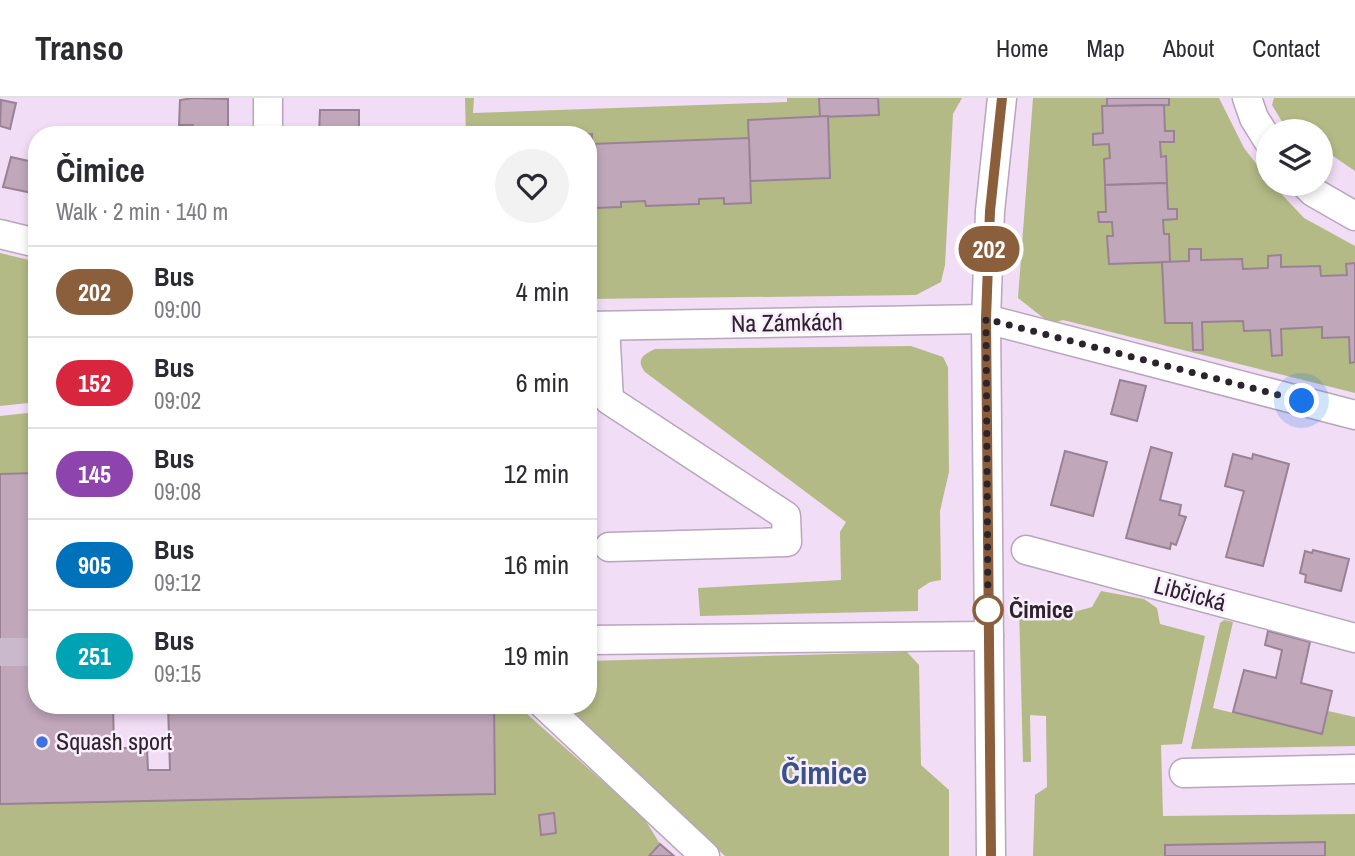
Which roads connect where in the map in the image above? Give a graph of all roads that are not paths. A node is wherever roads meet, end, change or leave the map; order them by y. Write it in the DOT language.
graph roads {
  1 [pos="268,98"];
  2 [pos="1002,98"];
  3 [pos="1247,98"];
  4 [pos="1256,121"];
  5 [pos="268,126"];
  6 [pos="1320,196"];
  7 [pos="1355,216"];
  8 [pos="0,234"];
  9 [pos="28,241"];
  10 [pos="986,319"];
  11 [pos="597,326"];
  12 [pos="1355,415"];
  13 [pos="609,547"];
  14 [pos="1026,550"];
  15 [pos="989,636"];
  16 [pos="1355,638"];
  17 [pos="597,640"];
  18 [pos="554,714"];
  19 [pos="1355,769"];
  20 [pos="1184,773"];
  21 [pos="990,810"];
  22 [pos="705,856"];
  23 [pos="984,856"];
  24 [pos="991,856"];
  1 -- 5 [label="street"];
  2 -- 10 [label="street"];
  3 -- 4 [label="street"];
  6 -- 7 [label="street"];
  8 -- 9 [label="street"];
  10 -- 11 [label="street, Na Zámkách"];
  10 -- 12 [label="street, Na Zámkách"];
  10 -- 15 [label="street"];
  11 -- 13 [label="street"];
  14 -- 16 [label="street, Libčická"];
  15 -- 17 [label="street"];
  15 -- 21 [label="street"];
  18 -- 22 [label="street"];
  19 -- 20 [label="street"];
  21 -- 23 [label="street"];
  21 -- 24 [label="street"];
}
